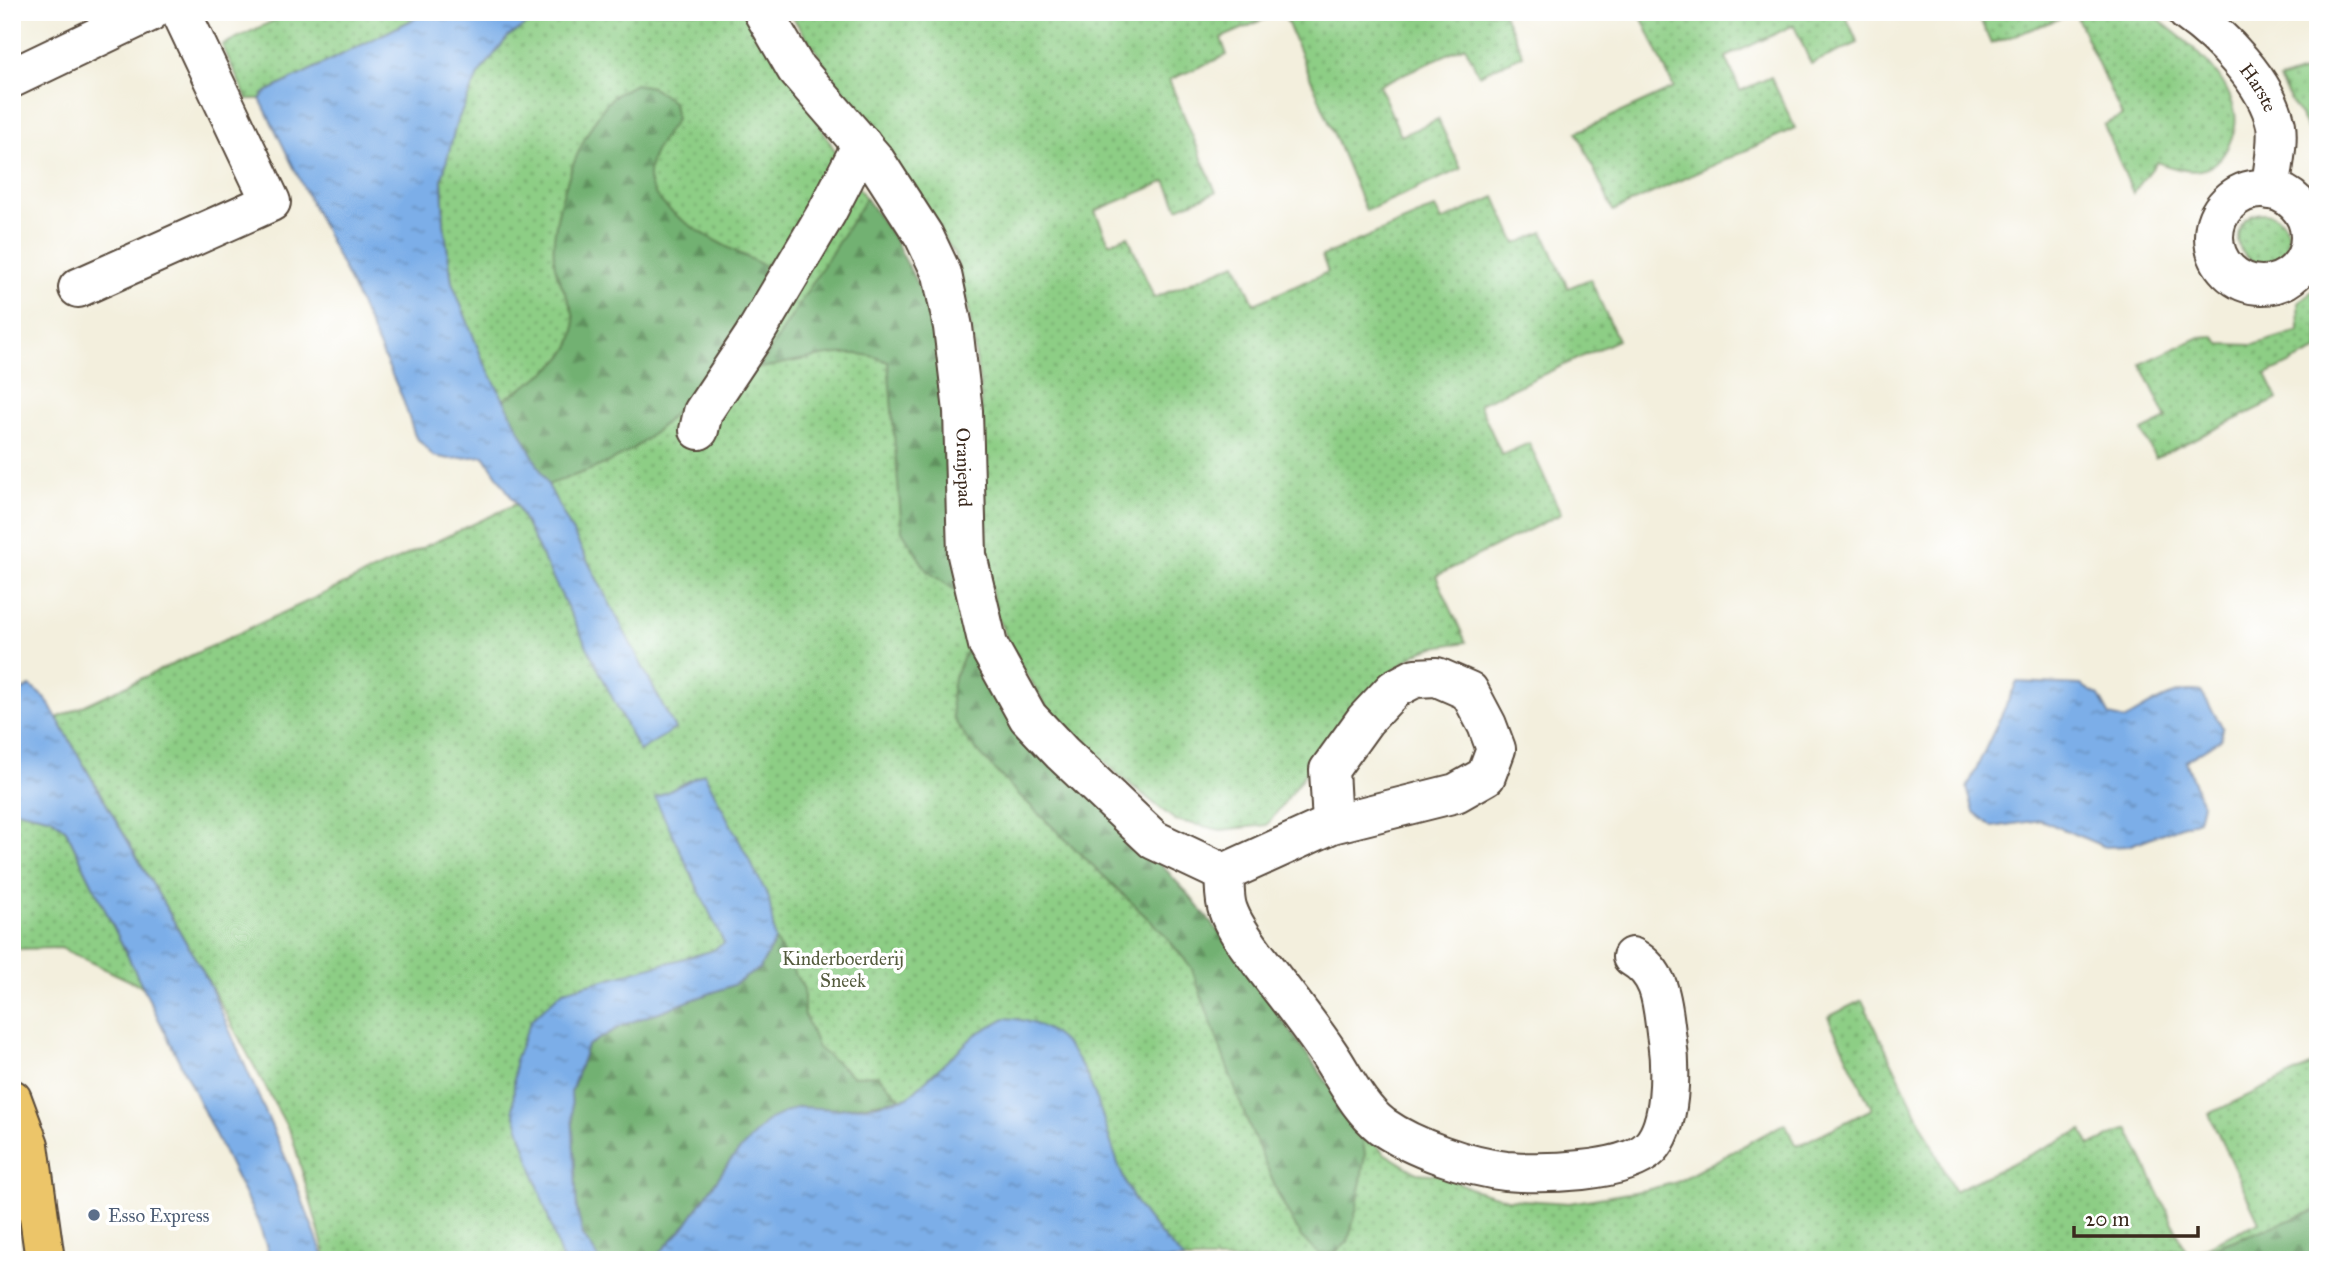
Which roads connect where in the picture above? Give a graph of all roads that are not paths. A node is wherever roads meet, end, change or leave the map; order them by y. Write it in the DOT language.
graph roads {
  1 [pos="150,12"];
  2 [pos="181,12"];
  3 [pos="762,12"];
  4 [pos="2186,12"];
  5 [pos="12,78"];
  6 [pos="862,145"];
  7 [pos="2271,190"];
  8 [pos="78,288"];
  9 [pos="699,430"];
  10 [pos="1332,824"];
  11 [pos="1224,873"];
  12 [pos="1632,957"];
  13 [pos="12,1099"];
  14 [pos="45,1260"];
  1 -- 5 [label="street"];
  2 -- 8 [label="street"];
  3 -- 6 [label="street, Oranjepad"];
  4 -- 7 [label="street, Harste"];
  6 -- 9 [label="street"];
  6 -- 11 [label="street, Oranjepad"];
  10 -- 10 [label="street"];
  10 -- 11 [label="street"];
  11 -- 12 [label="street"];
  13 -- 14 [label="main road"];
}
